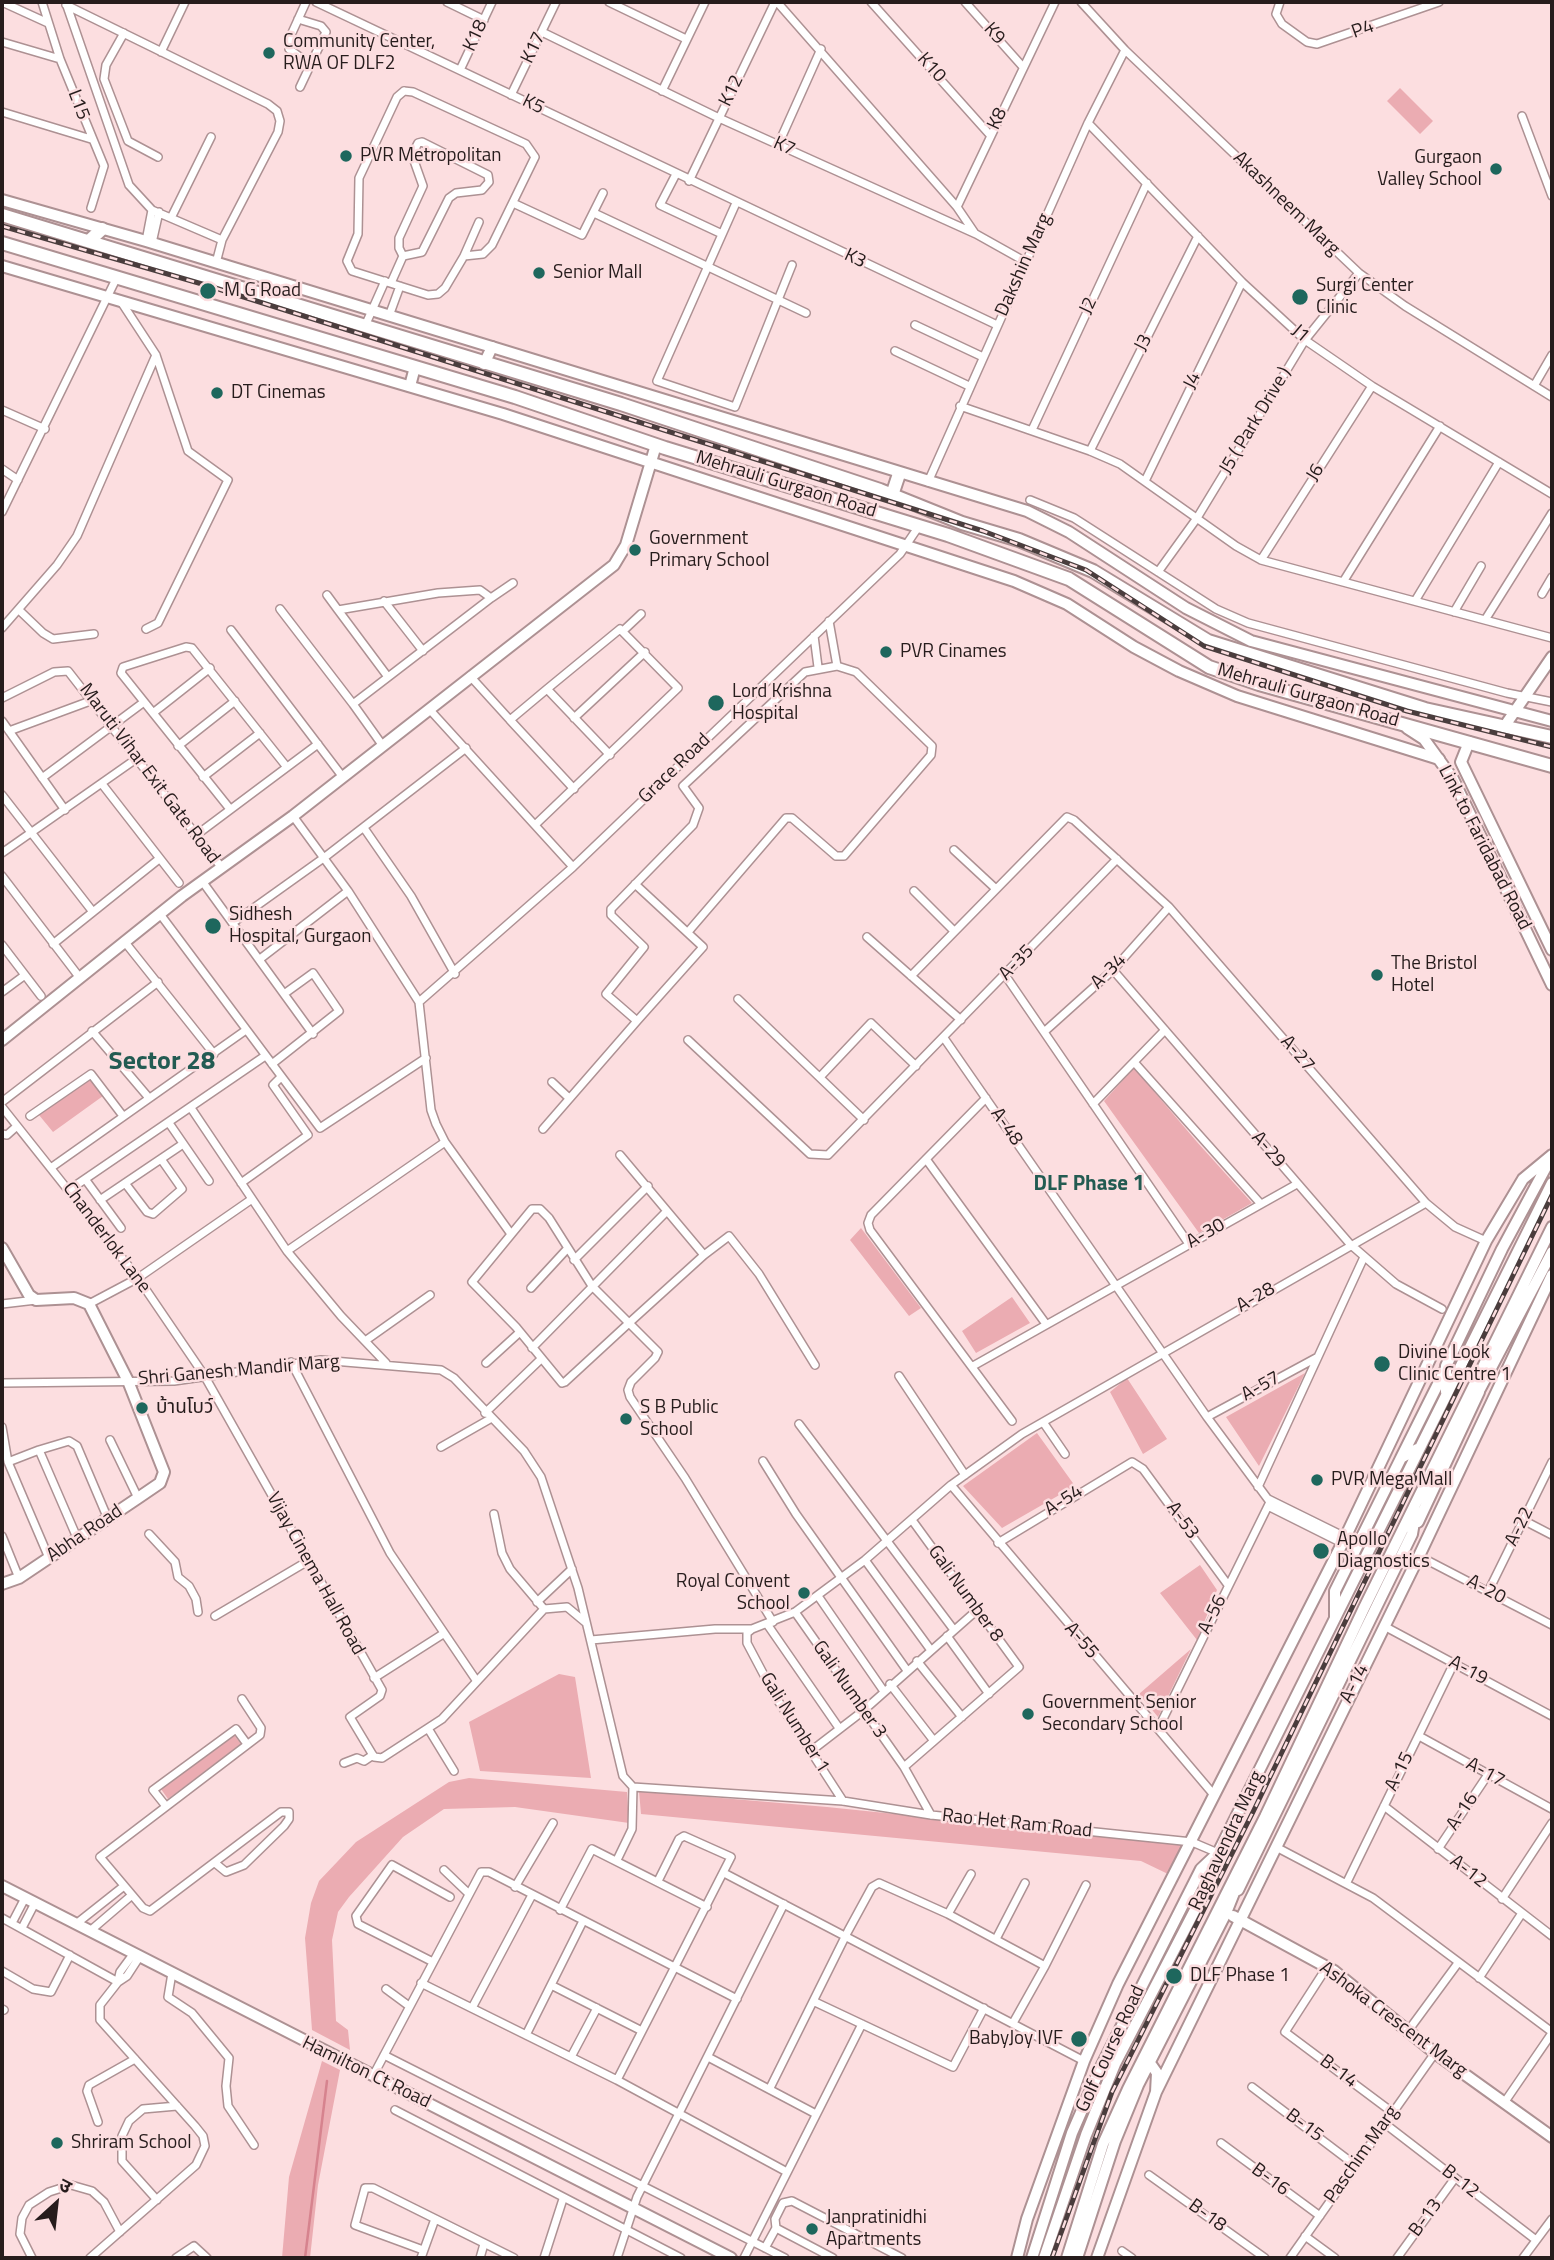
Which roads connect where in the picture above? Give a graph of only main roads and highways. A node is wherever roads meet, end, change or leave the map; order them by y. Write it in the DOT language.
graph roads {
  1 [pos="2,215"];
  2 [pos="102,229"];
  3 [pos="89,241"];
  4 [pos="2,243"];
  5 [pos="815,470"];
  6 [pos="899,474"];
  7 [pos="808,490"];
  8 [pos="892,495"];
  9 [pos="1552,737"];
  10 [pos="1552,765"];
  1 -- 3 [label="highway, Mehrauli Gurgaon Road"];
  2 -- 3 [label="highway"];
  3 -- 5 [label="highway, Mehrauli Gurgaon Road"];
  4 -- 7 [label="highway, Mehrauli Gurgaon Road"];
  5 -- 7 [label="highway"];
  5 -- 8 [label="highway, Mehrauli Gurgaon Road"];
  6 -- 8 [label="highway"];
  7 -- 10 [label="highway, Mehrauli Gurgaon Road"];
  8 -- 9 [label="highway, Mehrauli Gurgaon Road"];
}
